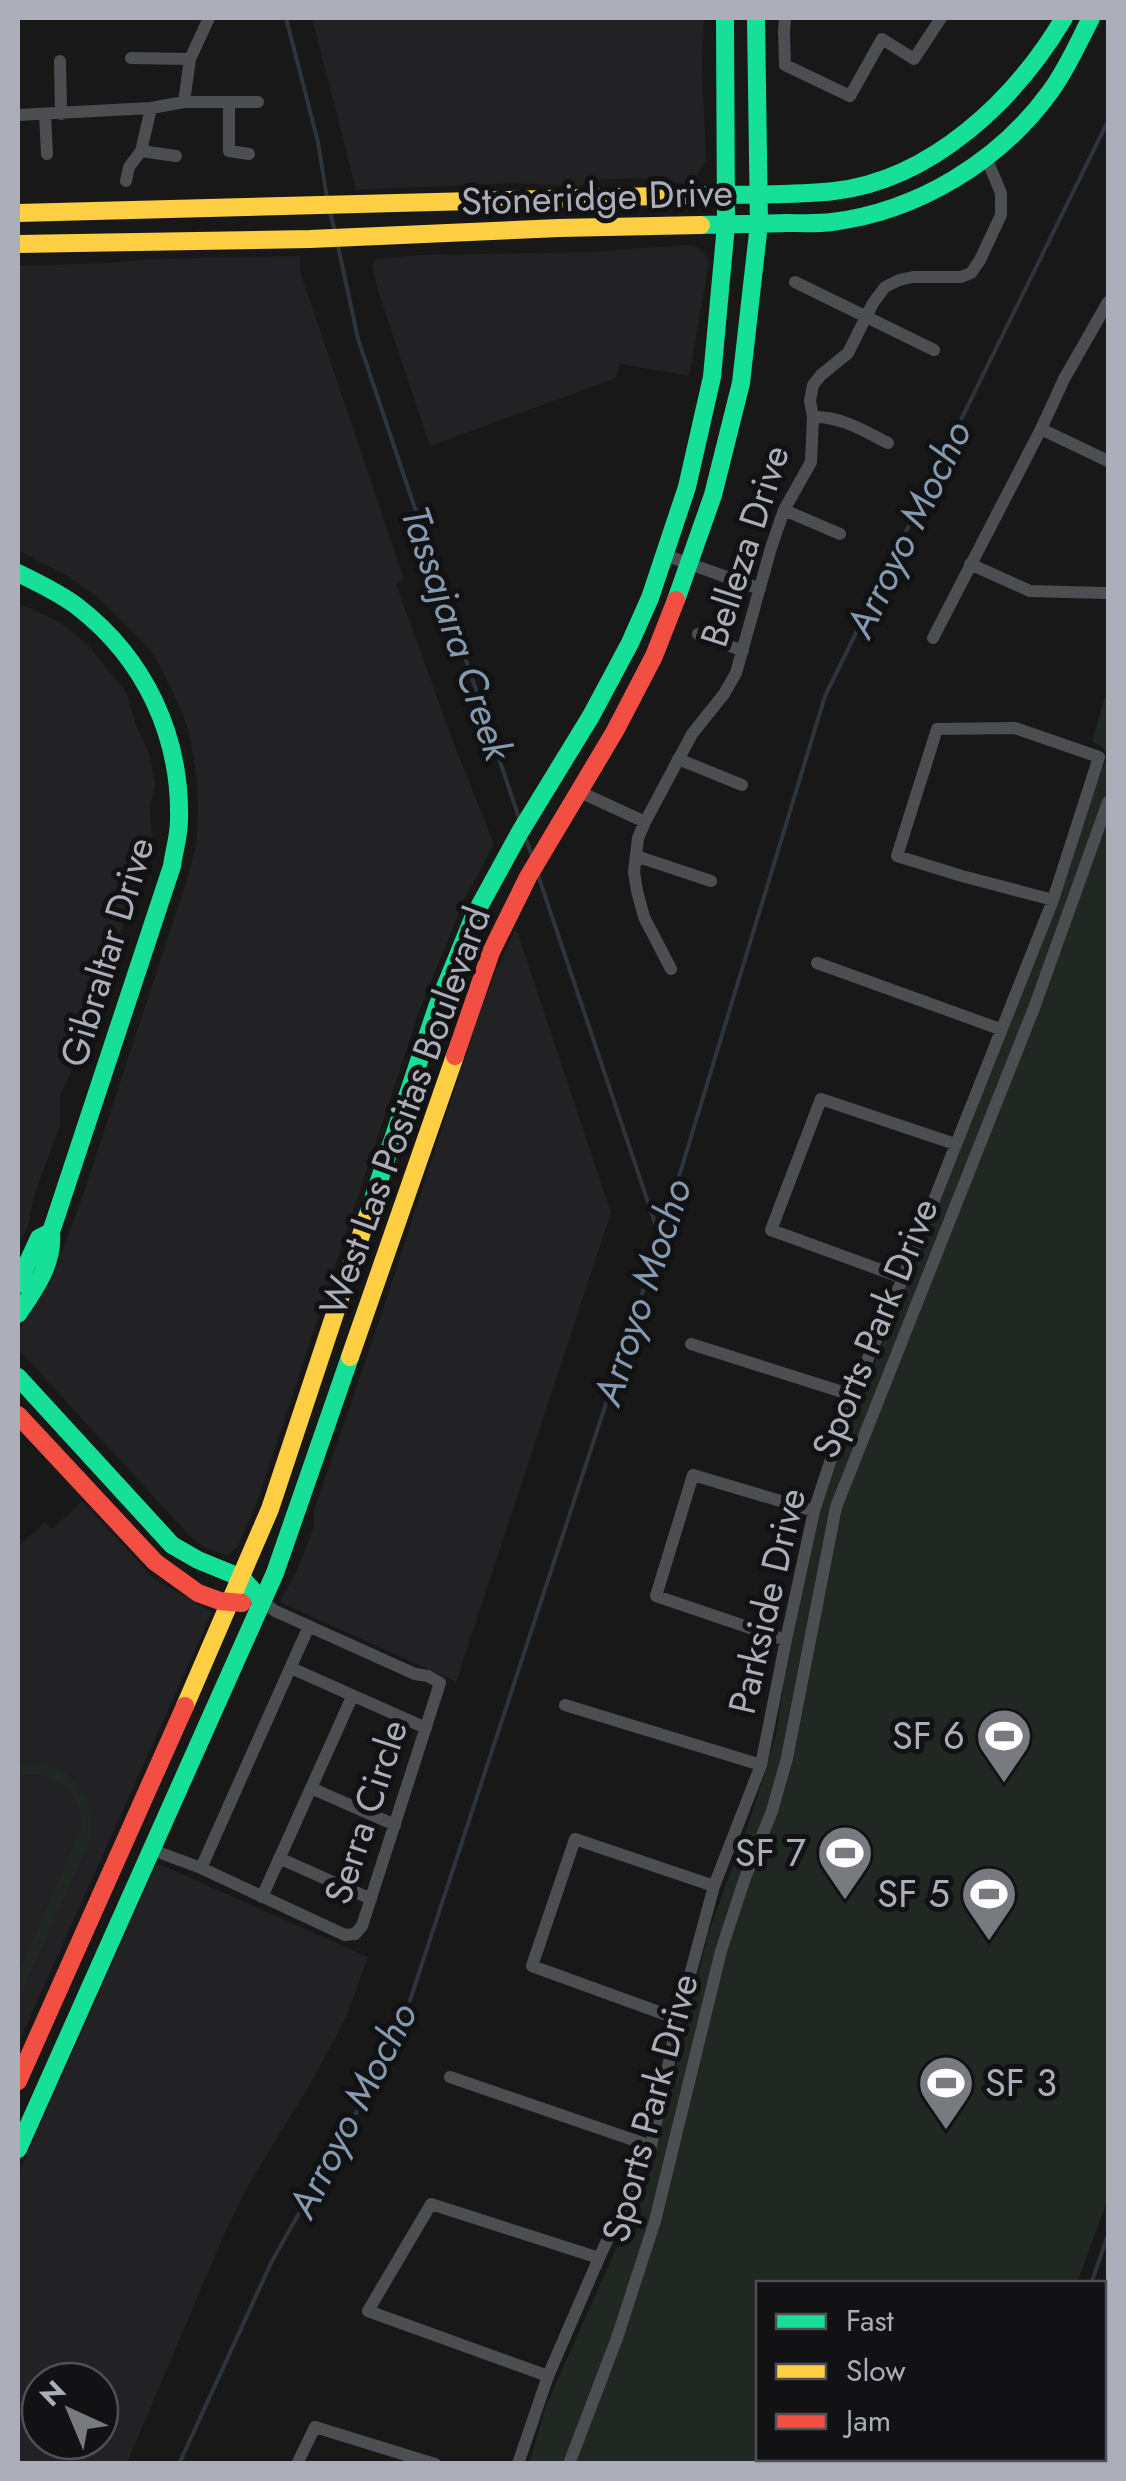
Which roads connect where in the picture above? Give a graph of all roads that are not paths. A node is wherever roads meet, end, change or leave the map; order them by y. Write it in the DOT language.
graph roads {
  1 [pos="209,18"];
  2 [pos="725,18"];
  3 [pos="756,18"];
  4 [pos="786,18"];
  5 [pos="941,18"];
  6 [pos="1064,18"];
  7 [pos="1091,18"];
  8 [pos="131,58"];
  9 [pos="190,60"];
  10 [pos="60,61"];
  11 [pos="184,102"];
  12 [pos="258,102"];
  13 [pos="229,103"];
  14 [pos="151,108"];
  15 [pos="45,114"];
  16 [pos="61,114"];
  17 [pos="18,115"];
  18 [pos="141,152"];
  19 [pos="47,154"];
  20 [pos="249,154"];
  21 [pos="176,156"];
  22 [pos="984,159"];
  23 [pos="126,181"];
  24 [pos="759,193"];
  25 [pos="726,194"];
  26 [pos="559,198"];
  27 [pos="374,203"];
  28 [pos="18,213"];
  29 [pos="759,224"];
  30 [pos="726,225"];
  31 [pos="458,234"];
  32 [pos="387,235"];
  33 [pos="18,244"];
  34 [pos="796,282"];
  35 [pos="1108,302"];
  36 [pos="868,318"];
  37 [pos="934,350"];
  38 [pos="813,417"];
  39 [pos="1041,429"];
  40 [pos="888,443"];
  41 [pos="1108,461"];
  42 [pos="784,510"];
  43 [pos="840,534"];
  44 [pos="665,556"];
  45 [pos="690,564"];
  46 [pos="970,564"];
  47 [pos="18,573"];
  48 [pos="760,589"];
  49 [pos="1105,594"];
  50 [pos="698,634"];
  51 [pos="933,638"];
  52 [pos="743,651"];
  53 [pos="678,759"];
  54 [pos="1101,763"];
  55 [pos="742,784"];
  56 [pos="580,792"];
  57 [pos="1108,802"];
  58 [pos="644,822"];
  59 [pos="636,856"];
  60 [pos="711,881"];
  61 [pos="1053,900"];
  62 [pos="817,963"];
  63 [pos="671,969"];
  64 [pos="1000,1029"];
  65 [pos="955,1144"];
  66 [pos="50,1232"];
  67 [pos="903,1278"];
  68 [pos="18,1284"];
  69 [pos="18,1314"];
  70 [pos="691,1344"];
  71 [pos="18,1377"];
  72 [pos="852,1395"];
  73 [pos="18,1414"];
  74 [pos="814,1511"];
  75 [pos="242,1578"];
  76 [pos="262,1601"];
  77 [pos="231,1604"];
  78 [pos="309,1626"];
  79 [pos="786,1640"];
  80 [pos="291,1668"];
  81 [pos="352,1697"];
  82 [pos="565,1704"];
  83 [pos="426,1728"];
  84 [pos="761,1765"];
  85 [pos="311,1788"];
  86 [pos="394,1825"];
  87 [pos="150,1848"];
  88 [pos="280,1858"];
  89 [pos="201,1868"];
  90 [pos="714,1886"];
  91 [pos="262,1898"];
  92 [pos="371,1899"];
  93 [pos="678,2020"];
  94 [pos="450,2077"];
  95 [pos="18,2081"];
  96 [pos="19,2140"];
  97 [pos="651,2146"];
  98 [pos="599,2258"];
  99 [pos="548,2376"];
  100 [pos="297,2464"];
  101 [pos="434,2464"];
  102 [pos="518,2464"];
  103 [pos="569,2464"];
  1 -- 9 [label="street"];
  2 -- 25 [label="main road, West Las Positas Boulevard"];
  3 -- 24 [label="main road, West Las Positas Boulevard"];
  4 -- 5 [label="street"];
  6 -- 24 [label="main road, Stoneridge Drive"];
  7 -- 22 [label="main road, Stoneridge Drive"];
  8 -- 9 [label="street"];
  9 -- 11 [label="street"];
  10 -- 16 [label="street"];
  11 -- 13 [label="street"];
  11 -- 14 [label="street"];
  12 -- 13 [label="street"];
  13 -- 20 [label="street"];
  14 -- 16 [label="street"];
  14 -- 18 [label="street"];
  15 -- 16 [label="street"];
  15 -- 17 [label="street"];
  15 -- 19 [label="street"];
  18 -- 21 [label="street"];
  18 -- 23 [label="street"];
  22 -- 29 [label="main road, Stoneridge Drive"];
  22 -- 36 [label="street, Belleza Drive"];
  24 -- 25 [label="main road, Stoneridge Drive"];
  24 -- 29 [label="main road, West Las Positas Boulevard"];
  25 -- 26 [label="main road, Stoneridge Drive"];
  25 -- 30 [label="main road, West Las Positas Boulevard"];
  26 -- 27 [label="main road, Stoneridge Drive"];
  26 -- 31 [label="main road"];
  27 -- 28 [label="main road, Stoneridge Drive"];
  27 -- 32 [label="main road"];
  29 -- 30 [label="main road, Stoneridge Drive"];
  29 -- 45 [label="main road, West Las Positas Boulevard"];
  30 -- 31 [label="main road, Stoneridge Drive"];
  30 -- 44 [label="main road, West Las Positas Boulevard"];
  31 -- 32 [label="main road, Stoneridge Drive"];
  32 -- 33 [label="main road, Stoneridge Drive"];
  34 -- 36 [label="street"];
  35 -- 39 [label="street"];
  36 -- 37 [label="street"];
  36 -- 38 [label="street, Belleza Drive"];
  38 -- 40 [label="street"];
  38 -- 42 [label="street, Belleza Drive"];
  39 -- 41 [label="street"];
  39 -- 46 [label="street"];
  42 -- 43 [label="street"];
  42 -- 48 [label="street, Belleza Drive"];
  44 -- 45 [label="street"];
  44 -- 75 [label="main road, West Las Positas Boulevard"];
  45 -- 48 [label="street"];
  45 -- 56 [label="main road, West Las Positas Boulevard"];
  46 -- 49 [label="street"];
  46 -- 51 [label="street"];
  47 -- 66 [label="main road, Gibraltar Drive"];
  48 -- 52 [label="street, Belleza Drive"];
  50 -- 52 [label="street"];
  52 -- 53 [label="street, Belleza Drive"];
  53 -- 55 [label="street"];
  53 -- 58 [label="street, Belleza Drive"];
  54 -- 61 [label="street, Parkside Drive"];
  54 -- 61 [label="street"];
  56 -- 58 [label="street"];
  56 -- 76 [label="main road, West Las Positas Boulevard"];
  57 -- 103 [label="street, Sports Park Drive"];
  58 -- 59 [label="street, Belleza Drive"];
  59 -- 60 [label="street"];
  59 -- 63 [label="street, Belleza Drive"];
  61 -- 64 [label="street, Parkside Drive"];
  62 -- 64 [label="street"];
  64 -- 65 [label="street, Parkside Drive"];
  65 -- 67 [label="street, Parkside Drive"];
  65 -- 67 [label="street"];
  66 -- 68 [label="main road, Gibraltar Drive"];
  66 -- 69 [label="main road, Gibraltar Drive"];
  67 -- 72 [label="street, Parkside Drive"];
  70 -- 72 [label="street"];
  71 -- 75 [label="main road"];
  72 -- 74 [label="street, Parkside Drive"];
  73 -- 77 [label="main road"];
  74 -- 79 [label="street, Parkside Drive"];
  74 -- 79 [label="street"];
  75 -- 76 [label="main road"];
  75 -- 77 [label="main road, West Las Positas Boulevard"];
  76 -- 77 [label="main road"];
  76 -- 78 [label="street, Serra Circle"];
  76 -- 87 [label="main road, West Las Positas Boulevard"];
  77 -- 95 [label="main road, West Las Positas Boulevard"];
  78 -- 80 [label="street"];
  78 -- 83 [label="street, Serra Circle"];
  79 -- 84 [label="street, Parkside Drive"];
  80 -- 81 [label="street"];
  80 -- 89 [label="street"];
  81 -- 83 [label="street"];
  81 -- 85 [label="street"];
  82 -- 84 [label="street"];
  83 -- 86 [label="street, Serra Circle"];
  84 -- 90 [label="street, Parkside Drive"];
  85 -- 86 [label="street"];
  85 -- 88 [label="street"];
  86 -- 92 [label="street, Serra Circle"];
  87 -- 89 [label="street, Serra Circle"];
  87 -- 96 [label="main road, West Las Positas Boulevard"];
  88 -- 91 [label="street"];
  88 -- 92 [label="street"];
  89 -- 91 [label="street, Serra Circle"];
  90 -- 93 [label="street, Parkside Drive"];
  90 -- 93 [label="street"];
  91 -- 92 [label="street, Serra Circle"];
  93 -- 97 [label="street, Parkside Drive"];
  94 -- 97 [label="street"];
  97 -- 98 [label="street, Parkside Drive"];
  98 -- 99 [label="street, Parkside Drive"];
  98 -- 99 [label="street"];
  99 -- 102 [label="street, Parkside Drive"];
  100 -- 101 [label="street"];
}
